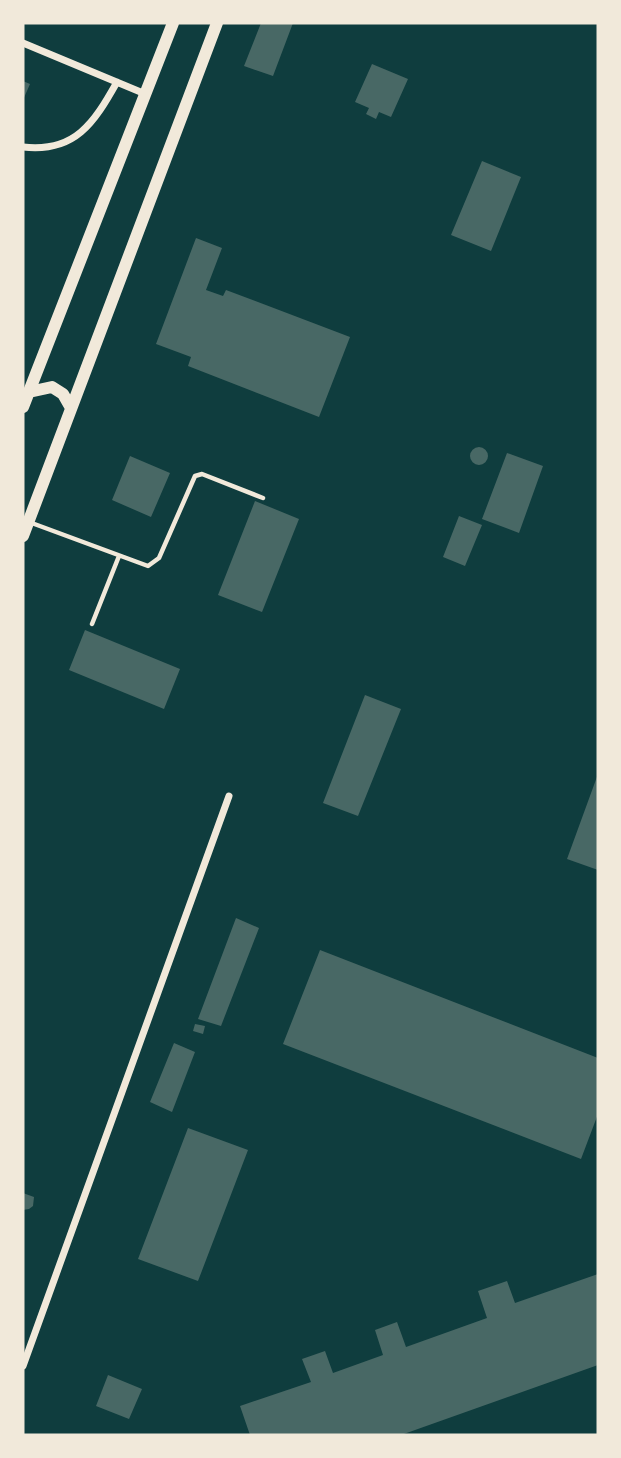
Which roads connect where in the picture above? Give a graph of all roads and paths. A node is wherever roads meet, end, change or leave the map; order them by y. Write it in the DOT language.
graph roads {
  1 [pos="173,23"];
  2 [pos="217,23"];
  3 [pos="23,43"];
  4 [pos="117,82"];
  5 [pos="143,93"];
  6 [pos="23,147"];
  7 [pos="29,392"];
  8 [pos="23,407"];
  9 [pos="71,408"];
  10 [pos="263,498"];
  11 [pos="28,522"];
  12 [pos="23,536"];
  13 [pos="119,556"];
  14 [pos="92,624"];
  15 [pos="229,796"];
  16 [pos="23,1366"];
  1 -- 5 [label="main road"];
  2 -- 9 [label="main road"];
  3 -- 4 [label="street"];
  4 -- 5 [label="street"];
  4 -- 6 [label="street"];
  5 -- 7 [label="main road"];
  7 -- 8 [label="main road"];
  7 -- 9 [label="main road"];
  9 -- 11 [label="main road"];
  10 -- 13 [label="lane"];
  11 -- 12 [label="main road"];
  11 -- 13 [label="lane"];
  13 -- 14 [label="lane"];
  15 -- 16 [label="street"];
}
